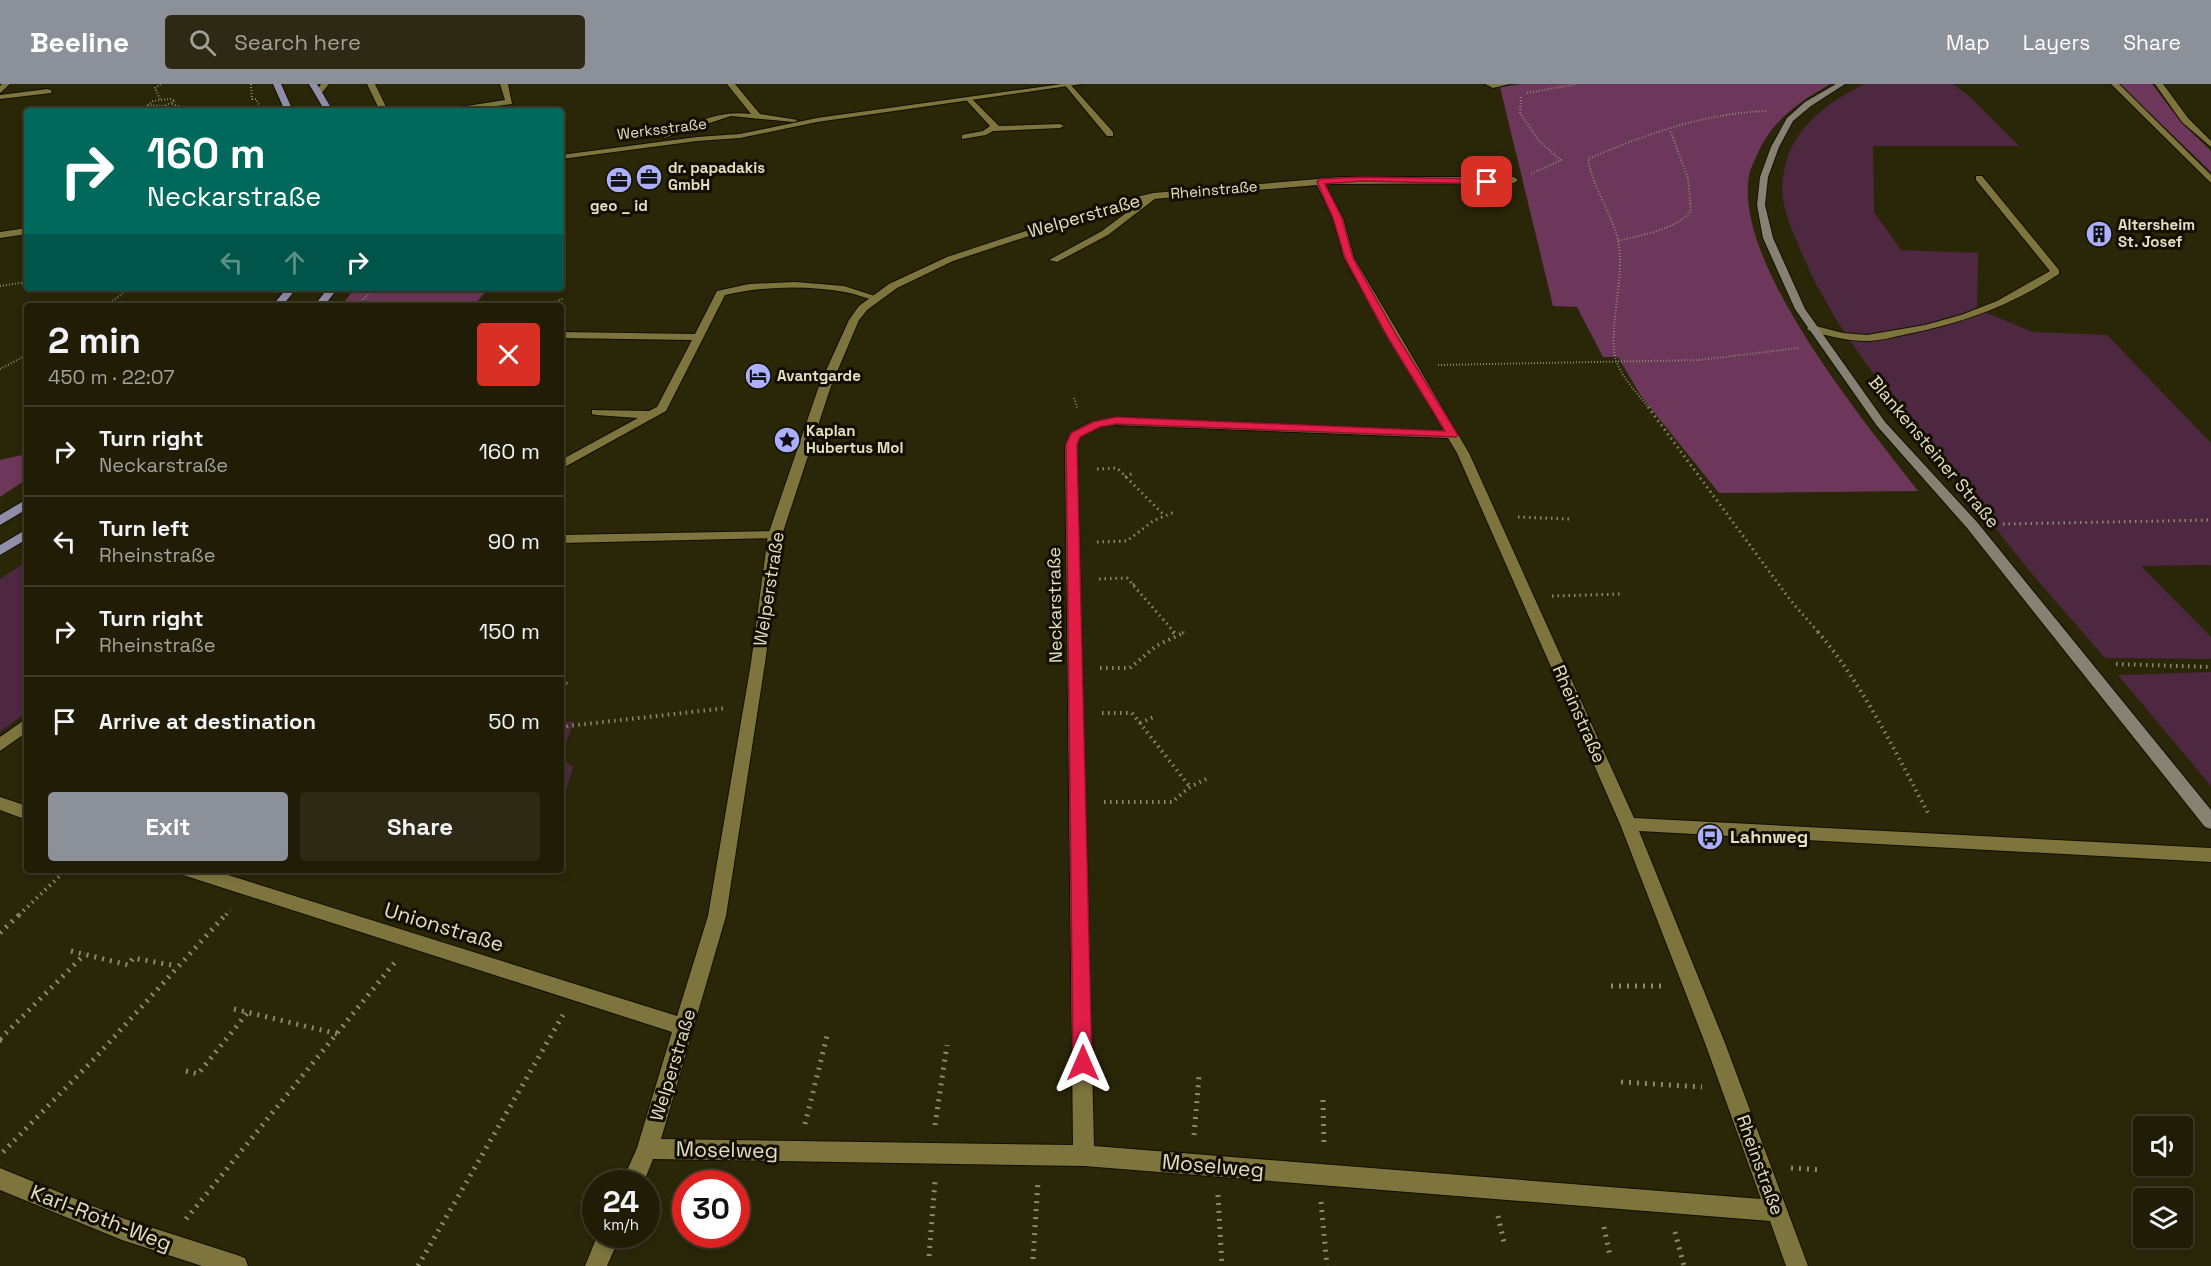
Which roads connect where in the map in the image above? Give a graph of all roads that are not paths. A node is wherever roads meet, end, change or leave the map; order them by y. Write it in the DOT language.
graph roads {
  1 [pos="277,84"];
  2 [pos="313,84"];
  3 [pos="325,84"];
  4 [pos="371,84"];
  5 [pos="504,84"];
  6 [pos="1078,84"];
  7 [pos="1488,84"];
  8 [pos="1506,84"];
  9 [pos="1841,84"];
  10 [pos="2115,84"];
  11 [pos="2159,84"];
  12 [pos="1068,86"];
  13 [pos="733,88"];
  14 [pos="48,91"];
  15 [pos="318,92"];
  16 [pos="0,97"];
  17 [pos="970,99"];
  18 [pos="288,108"];
  19 [pos="327,108"];
  20 [pos="383,108"];
  21 [pos="462,108"];
  22 [pos="759,117"];
  23 [pos="712,118"];
  24 [pos="817,120"];
  25 [pos="700,125"];
  26 [pos="1060,126"];
  27 [pos="994,129"];
  28 [pos="753,133"];
  29 [pos="1110,134"];
  30 [pos="717,137"];
  31 [pos="965,137"];
  32 [pos="2211,145"];
  33 [pos="611,150"];
  34 [pos="564,157"];
  35 [pos="1979,178"];
  36 [pos="1514,180"];
  37 [pos="2211,180"];
  38 [pos="1320,182"];
  39 [pos="1153,196"];
  40 [pos="24,231"];
  41 [pos="0,235"];
  42 [pos="1054,260"];
  43 [pos="290,291"];
  44 [pos="330,291"];
  45 [pos="876,298"];
  46 [pos="280,303"];
  47 [pos="320,303"];
  48 [pos="1812,328"];
  49 [pos="564,335"];
  50 [pos="700,337"];
  51 [pos="596,412"];
  52 [pos="650,415"];
  53 [pos="1452,435"];
  54 [pos="564,463"];
  55 [pos="24,505"];
  56 [pos="0,521"];
  57 [pos="24,535"];
  58 [pos="775,535"];
  59 [pos="564,538"];
  60 [pos="0,551"];
  61 [pos="24,726"];
  62 [pos="0,744"];
  63 [pos="0,803"];
  64 [pos="24,812"];
  65 [pos="2211,822"];
  66 [pos="1628,824"];
  67 [pos="2211,855"];
  68 [pos="198,873"];
  69 [pos="684,1027"];
  70 [pos="647,1149"];
  71 [pos="1084,1156"];
  72 [pos="638,1170"];
  73 [pos="0,1179"];
  74 [pos="1777,1211"];
  75 [pos="604,1248"];
  76 [pos="237,1266"];
  77 [pos="596,1266"];
  78 [pos="1797,1266"];
  1 -- 18 [label="main road"];
  2 -- 15 [label="main road"];
  3 -- 15 [label="street"];
  4 -- 20 [label="street"];
  5 -- 21 [label="street"];
  6 -- 12 [label="street, Werksstraße"];
  7 -- 8 [label="street"];
  9 -- 48 [label="main road, Blankensteiner Straße"];
  10 -- 37 [label="street"];
  11 -- 32 [label="street"];
  12 -- 17 [label="street, Werksstraße"];
  12 -- 29 [label="street"];
  13 -- 22 [label="street, Werksstraße"];
  13 -- 23 [label="street, Werksstraße"];
  14 -- 16 [label="street"];
  15 -- 19 [label="main road"];
  17 -- 24 [label="street, Werksstraße"];
  17 -- 27 [label="street"];
  22 -- 23 [label="street, Werksstraße"];
  22 -- 24 [label="street, Werksstraße"];
  22 -- 28 [label="street"];
  23 -- 25 [label="street, Werksstraße"];
  24 -- 28 [label="street, Werksstraße"];
  25 -- 30 [label="street, Werksstraße"];
  25 -- 33 [label="street, Werksstraße"];
  26 -- 27 [label="street"];
  27 -- 31 [label="street"];
  28 -- 30 [label="street, Werksstraße"];
  30 -- 33 [label="street, Werksstraße"];
  33 -- 34 [label="street, Werksstraße"];
  35 -- 48 [label="street"];
  36 -- 38 [label="street, Rheinstraße"];
  38 -- 39 [label="street, Rheinstraße"];
  38 -- 53 [label="street, Rheinstraße"];
  39 -- 42 [label="street, Rheinstraße"];
  39 -- 45 [label="street, Welperstraße"];
  40 -- 41 [label="street"];
  43 -- 46 [label="main road"];
  44 -- 47 [label="main road"];
  45 -- 50 [label="street"];
  45 -- 58 [label="street, Welperstraße"];
  48 -- 65 [label="main road, Blankensteiner Straße"];
  49 -- 50 [label="street"];
  50 -- 52 [label="street"];
  51 -- 52 [label="street"];
  52 -- 54 [label="street"];
  53 -- 66 [label="street, Rheinstraße"];
  53 -- 71 [label="street, Neckarstraße"];
  55 -- 56 [label="main road"];
  57 -- 60 [label="main road"];
  58 -- 59 [label="street"];
  58 -- 69 [label="street, Welperstraße"];
  61 -- 62 [label="street"];
  63 -- 64 [label="street"];
  66 -- 67 [label="street"];
  66 -- 74 [label="street, Rheinstraße"];
  68 -- 69 [label="street, Unionstraße"];
  69 -- 70 [label="street, Welperstraße"];
  70 -- 71 [label="street, Moselweg"];
  70 -- 72 [label="street, Welperstraße"];
  71 -- 74 [label="street, Moselweg"];
  73 -- 76 [label="street, Karl-Roth-Weg"];
  74 -- 78 [label="street, Rheinstraße"];
  75 -- 77 [label="street"];
}
